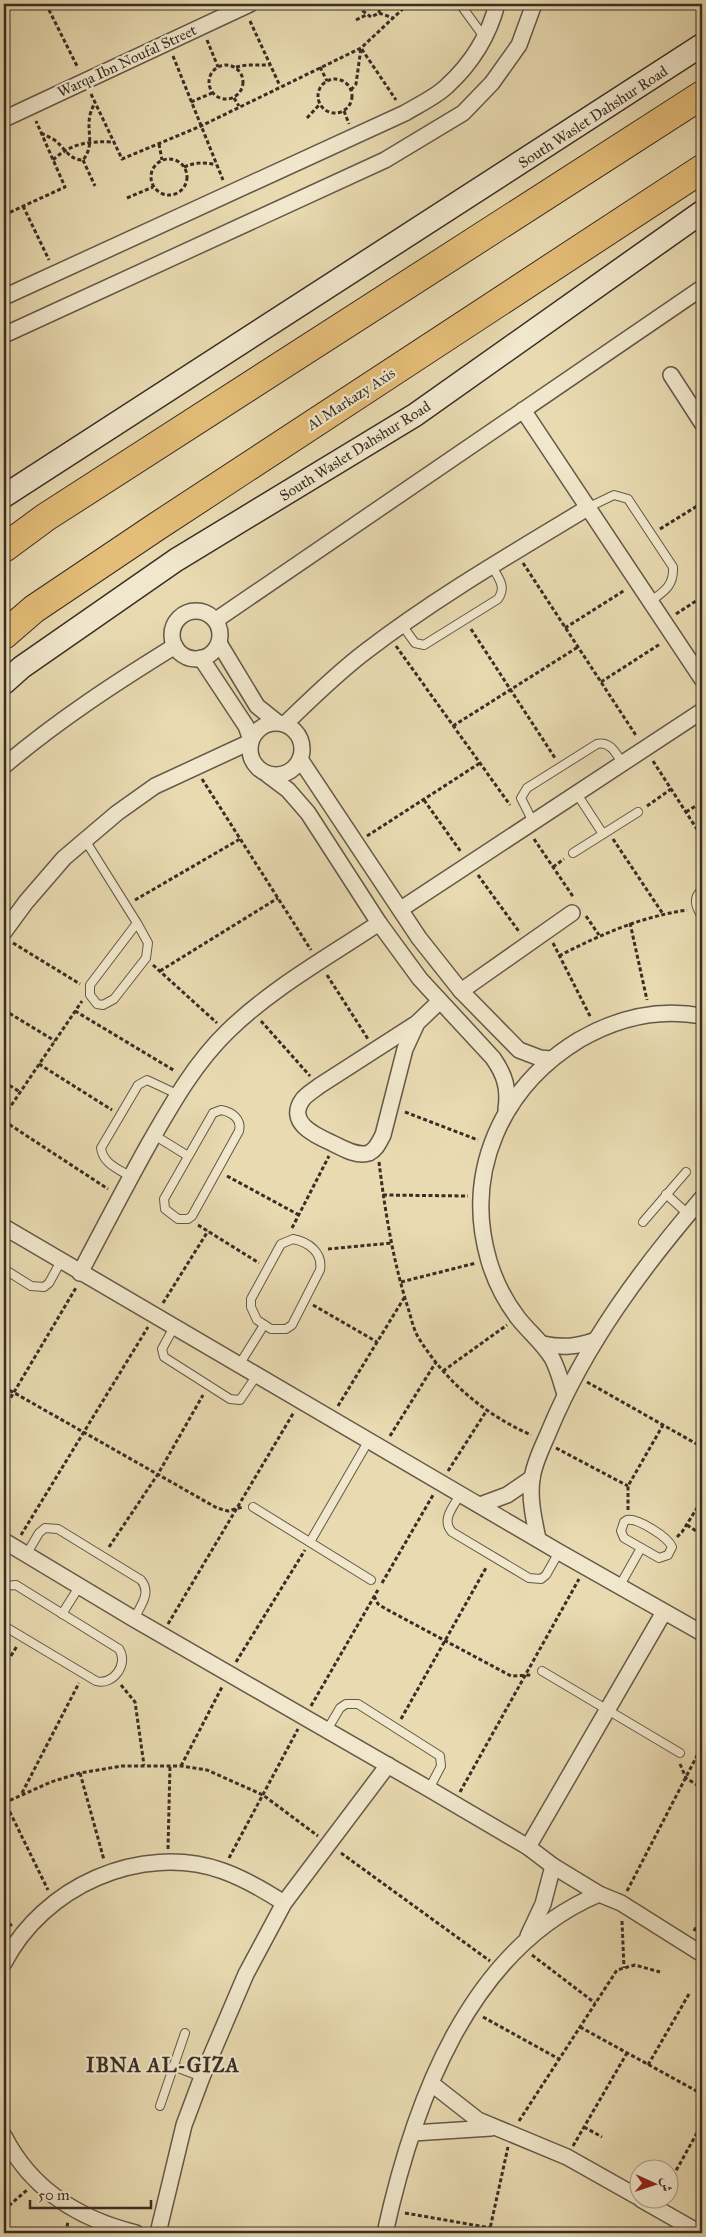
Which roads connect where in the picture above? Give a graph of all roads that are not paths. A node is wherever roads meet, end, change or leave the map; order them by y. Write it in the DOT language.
graph roads {
  1 [pos="463,4"];
  2 [pos="497,4"];
  3 [pos="534,4"];
  4 [pos="247,5"];
  5 [pos="484,36"];
  6 [pos="702,46"];
  7 [pos="698,94"];
  8 [pos="4,119"];
  9 [pos="702,169"];
  10 [pos="702,212"];
  11 [pos="702,288"];
  12 [pos="4,297"];
  13 [pos="4,335"];
  14 [pos="671,374"];
  15 [pos="523,410"];
  16 [pos="702,423"];
  17 [pos="4,496"];
  18 [pos="589,507"];
  19 [pos="4,548"];
  20 [pos="492,566"];
  21 [pos="651,600"];
  22 [pos="216,620"];
  23 [pos="402,625"];
  24 [pos="4,635"];
  25 [pos="219,643"];
  26 [pos="174,646"];
  27 [pos="201,658"];
  28 [pos="702,680"];
  29 [pos="4,683"];
  30 [pos="702,712"];
  31 [pos="281,723"];
  32 [pos="250,741"];
  33 [pos="300,759"];
  34 [pos="623,764"];
  35 [pos="4,766"];
  36 [pos="268,775"];
  37 [pos="576,794"];
  38 [pos="638,812"];
  39 [pos="530,825"];
  40 [pos="605,833"];
  41 [pos="84,840"];
  42 [pos="573,853"];
  43 [pos="702,890"];
  44 [pos="401,909"];
  45 [pos="578,909"];
  46 [pos="702,917"];
  47 [pos="137,923"];
  48 [pos="379,923"];
  49 [pos="8,937"];
  50 [pos="460,991"];
  51 [pos="440,1002"];
  52 [pos="702,1016"];
  53 [pos="417,1023"];
  54 [pos="551,1059"];
  55 [pos="178,1094"];
  56 [pos="506,1112"];
  57 [pos="154,1135"];
  58 [pos="188,1156"];
  59 [pos="686,1172"];
  60 [pos="131,1177"];
  61 [pos="666,1194"];
  62 [pos="702,1198"];
  63 [pos="688,1214"];
  64 [pos="642,1222"];
  65 [pos="4,1227"];
  66 [pos="61,1261"];
  67 [pos="4,1269"];
  68 [pos="82,1274"];
  69 [pos="264,1325"];
  70 [pos="174,1327"];
  71 [pos="596,1340"];
  72 [pos="543,1344"];
  73 [pos="239,1365"];
  74 [pos="257,1375"];
  75 [pos="565,1394"];
  76 [pos="376,1444"];
  77 [pos="532,1478"];
  78 [pos="460,1495"];
  79 [pos="480,1505"];
  80 [pos="253,1506"];
  81 [pos="538,1539"];
  82 [pos="310,1542"];
  83 [pos="14,1548"];
  84 [pos="641,1548"];
  85 [pos="559,1552"];
  86 [pos="371,1580"];
  87 [pos="4,1586"];
  88 [pos="619,1586"];
  89 [pos="79,1587"];
  90 [pos="664,1612"];
  91 [pos="62,1614"];
  92 [pos="134,1619"];
  93 [pos="4,1626"];
  94 [pos="701,1631"];
  95 [pos="542,1670"];
  96 [pos="607,1711"];
  97 [pos="327,1730"];
  98 [pos="680,1753"];
  99 [pos="388,1765"];
  100 [pos="429,1789"];
  101 [pos="528,1847"];
  102 [pos="553,1866"];
  103 [pos="599,1894"];
  104 [pos="284,1903"];
  105 [pos="523,1943"];
  106 [pos="702,1954"];
  107 [pos="4,1963"];
  108 [pos="185,2033"];
  109 [pos="173,2066"];
  110 [pos="202,2077"];
  111 [pos="432,2084"];
  112 [pos="160,2106"];
  113 [pos="493,2128"];
  114 [pos="413,2133"];
  115 [pos="4,2136"];
  116 [pos="628,2191"];
  117 [pos="660,2210"];
  118 [pos="136,2233"];
  119 [pos="158,2233"];
  120 [pos="385,2233"];
  121 [pos="700,2233"];
  1 -- 5 [label="lane"];
  2 -- 5 [label="street"];
  3 -- 13 [label="street"];
  4 -- 8 [label="street, Warqa Ibn Noufal Street"];
  5 -- 12 [label="street"];
  6 -- 17 [label="main road, South Waslet Dahshur Road"];
  7 -- 19 [label="highway"];
  9 -- 24 [label="highway, Al Markazy Axis"];
  10 -- 29 [label="main road, South Waslet Dahshur Road"];
  11 -- 15 [label="street"];
  14 -- 16 [label="street"];
  15 -- 18 [label="street"];
  15 -- 22 [label="street"];
  18 -- 20 [label="street"];
  18 -- 21 [label="street"];
  18 -- 21 [label="lane"];
  20 -- 23 [label="street"];
  20 -- 23 [label="lane"];
  21 -- 28 [label="street"];
  22 -- 25 [label="street"];
  22 -- 26 [label="street"];
  23 -- 31 [label="street"];
  25 -- 27 [label="street"];
  25 -- 31 [label="street"];
  26 -- 27 [label="street"];
  26 -- 35 [label="street"];
  27 -- 32 [label="street"];
  30 -- 34 [label="street"];
  31 -- 32 [label="street"];
  31 -- 33 [label="street"];
  32 -- 36 [label="street"];
  32 -- 41 [label="street"];
  33 -- 36 [label="street"];
  33 -- 44 [label="street"];
  34 -- 37 [label="street"];
  34 -- 39 [label="lane"];
  36 -- 48 [label="street"];
  37 -- 39 [label="street"];
  37 -- 40 [label="lane"];
  38 -- 40 [label="lane"];
  39 -- 44 [label="street"];
  40 -- 42 [label="lane"];
  41 -- 47 [label="lane"];
  41 -- 49 [label="street"];
  43 -- 46 [label="lane"];
  44 -- 50 [label="street"];
  45 -- 50 [label="street"];
  47 -- 47 [label="lane"];
  48 -- 51 [label="street"];
  48 -- 55 [label="street"];
  50 -- 54 [label="street"];
  51 -- 53 [label="street"];
  51 -- 56 [label="street"];
  52 -- 54 [label="street"];
  53 -- 53 [label="street"];
  54 -- 56 [label="street"];
  55 -- 57 [label="street"];
  55 -- 60 [label="lane"];
  56 -- 72 [label="street"];
  57 -- 58 [label="lane"];
  57 -- 60 [label="street"];
  58 -- 58 [label="lane"];
  59 -- 61 [label="lane"];
  60 -- 68 [label="street"];
  61 -- 63 [label="lane"];
  61 -- 64 [label="lane"];
  62 -- 63 [label="street"];
  63 -- 71 [label="street"];
  65 -- 66 [label="street"];
  66 -- 67 [label="lane"];
  66 -- 68 [label="street"];
  68 -- 70 [label="street"];
  69 -- 69 [label="lane"];
  69 -- 73 [label="lane"];
  70 -- 73 [label="street"];
  70 -- 74 [label="lane"];
  71 -- 72 [label="street"];
  71 -- 75 [label="street"];
  72 -- 75 [label="street"];
  73 -- 74 [label="street"];
  74 -- 76 [label="street"];
  75 -- 77 [label="street"];
  76 -- 78 [label="street"];
  76 -- 82 [label="lane"];
  77 -- 79 [label="street"];
  77 -- 81 [label="street"];
  78 -- 79 [label="street"];
  78 -- 85 [label="lane"];
  79 -- 81 [label="street"];
  80 -- 82 [label="lane"];
  81 -- 85 [label="street"];
  82 -- 86 [label="lane"];
  83 -- 89 [label="street"];
  83 -- 92 [label="lane"];
  84 -- 84 [label="lane"];
  84 -- 88 [label="lane"];
  85 -- 88 [label="street"];
  87 -- 91 [label="lane"];
  88 -- 90 [label="street"];
  89 -- 91 [label="lane"];
  89 -- 92 [label="street"];
  90 -- 94 [label="street"];
  90 -- 96 [label="street"];
  91 -- 93 [label="lane"];
  92 -- 97 [label="street"];
  95 -- 96 [label="lane"];
  96 -- 98 [label="lane"];
  96 -- 101 [label="street"];
  97 -- 99 [label="street"];
  97 -- 100 [label="lane"];
  99 -- 100 [label="street"];
  99 -- 104 [label="street"];
  100 -- 101 [label="street"];
  101 -- 102 [label="street"];
  102 -- 103 [label="street"];
  102 -- 105 [label="street"];
  103 -- 105 [label="street"];
  103 -- 106 [label="street"];
  104 -- 107 [label="street"];
  104 -- 110 [label="street"];
  105 -- 111 [label="street"];
  108 -- 109 [label="lane"];
  109 -- 110 [label="lane"];
  109 -- 112 [label="lane"];
  110 -- 119 [label="street"];
  111 -- 113 [label="street"];
  111 -- 114 [label="street"];
  113 -- 114 [label="street"];
  113 -- 116 [label="street"];
  114 -- 120 [label="street"];
  115 -- 118 [label="street"];
  117 -- 121 [label="street"];
}
